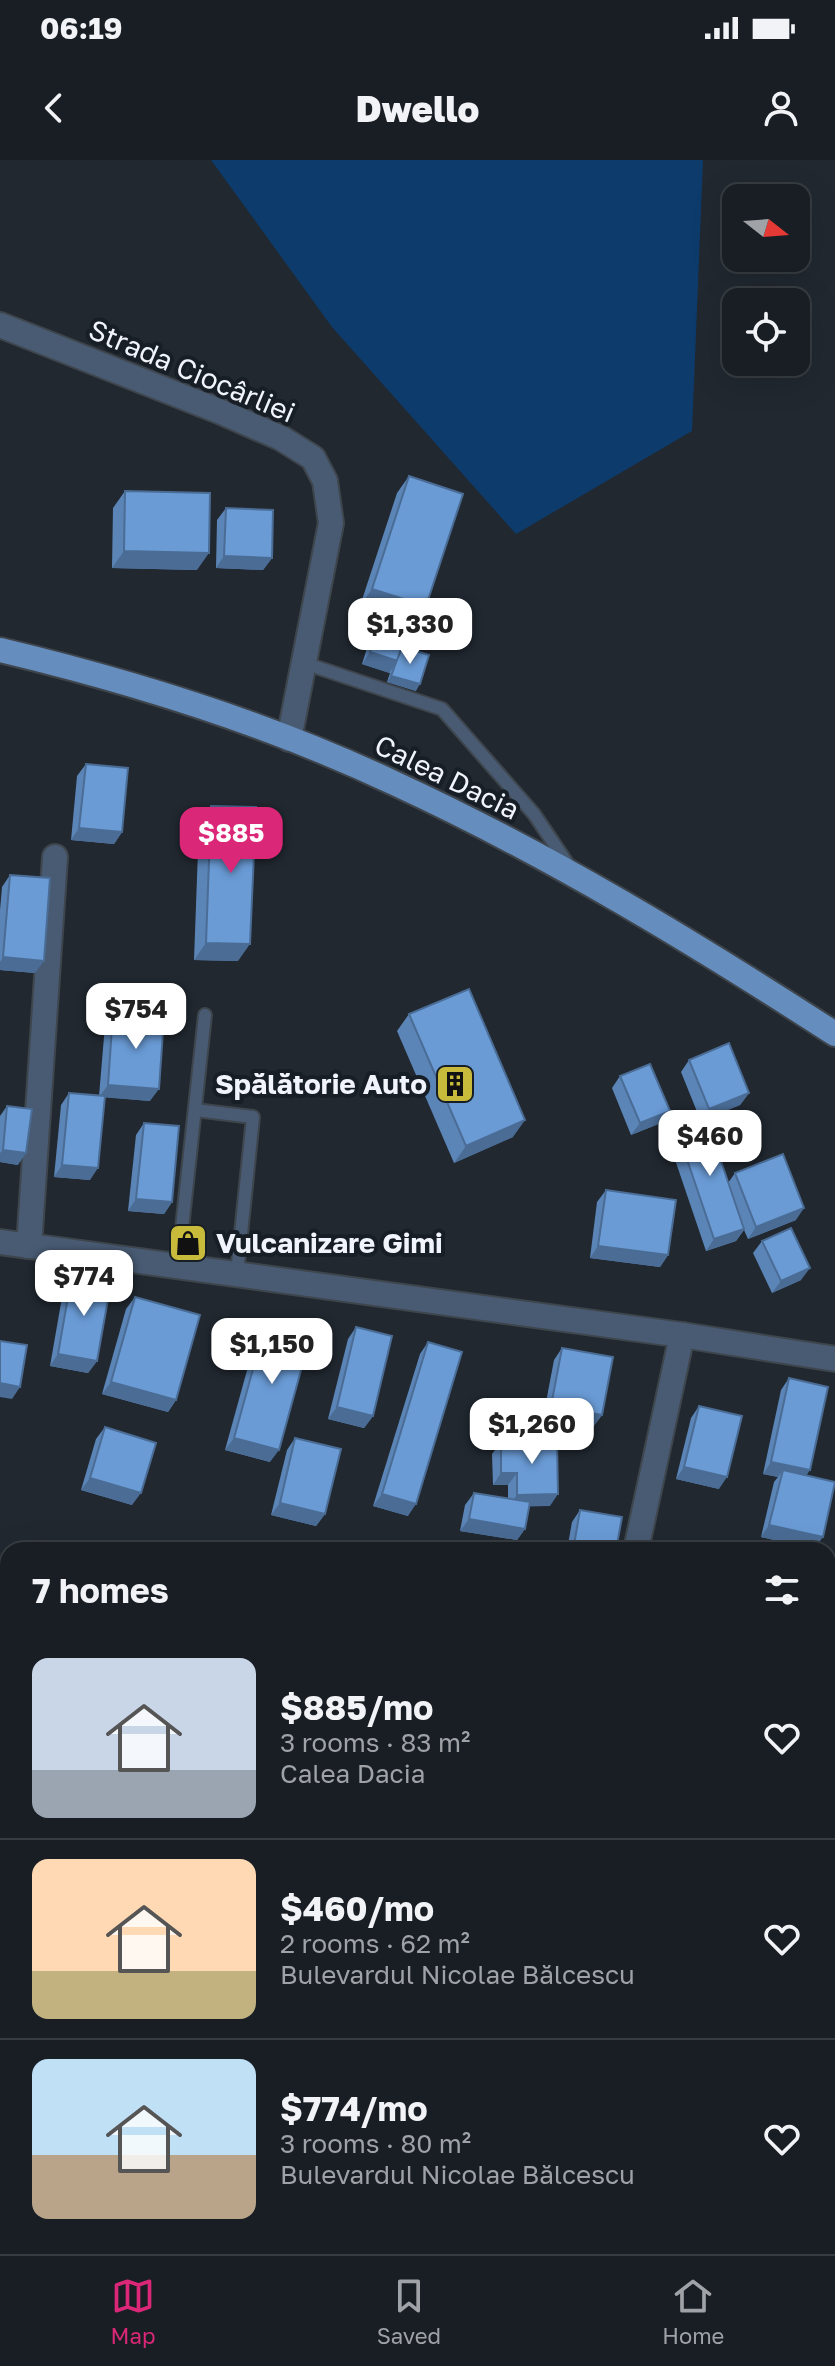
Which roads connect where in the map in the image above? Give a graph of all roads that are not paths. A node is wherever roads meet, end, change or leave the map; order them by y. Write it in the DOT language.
graph roads {
  1 [pos="0,325"];
  2 [pos="0,650"];
  3 [pos="304,663"];
  4 [pos="289,739"];
  5 [pos="55,857"];
  6 [pos="575,876"];
  7 [pos="205,1015"];
  8 [pos="835,1034"];
  9 [pos="195,1110"];
  10 [pos="0,1242"];
  11 [pos="29,1246"];
  12 [pos="178,1265"];
  13 [pos="237,1273"];
  14 [pos="682,1335"];
  15 [pos="835,1359"];
  16 [pos="638,1542"];
  1 -- 3 [label="street, Strada Ciocârliei"];
  2 -- 4 [label="main road, Calea Dacia"];
  3 -- 4 [label="street, Strada Ciocârliei"];
  3 -- 6 [label="lane"];
  4 -- 6 [label="main road, Calea Dacia"];
  5 -- 11 [label="street"];
  6 -- 8 [label="main road, Calea Dacia"];
  7 -- 9 [label="lane"];
  9 -- 12 [label="lane"];
  9 -- 13 [label="lane"];
  10 -- 11 [label="street"];
  11 -- 12 [label="street"];
  12 -- 13 [label="street"];
  13 -- 14 [label="street"];
  14 -- 15 [label="street"];
  14 -- 16 [label="street"];
}
